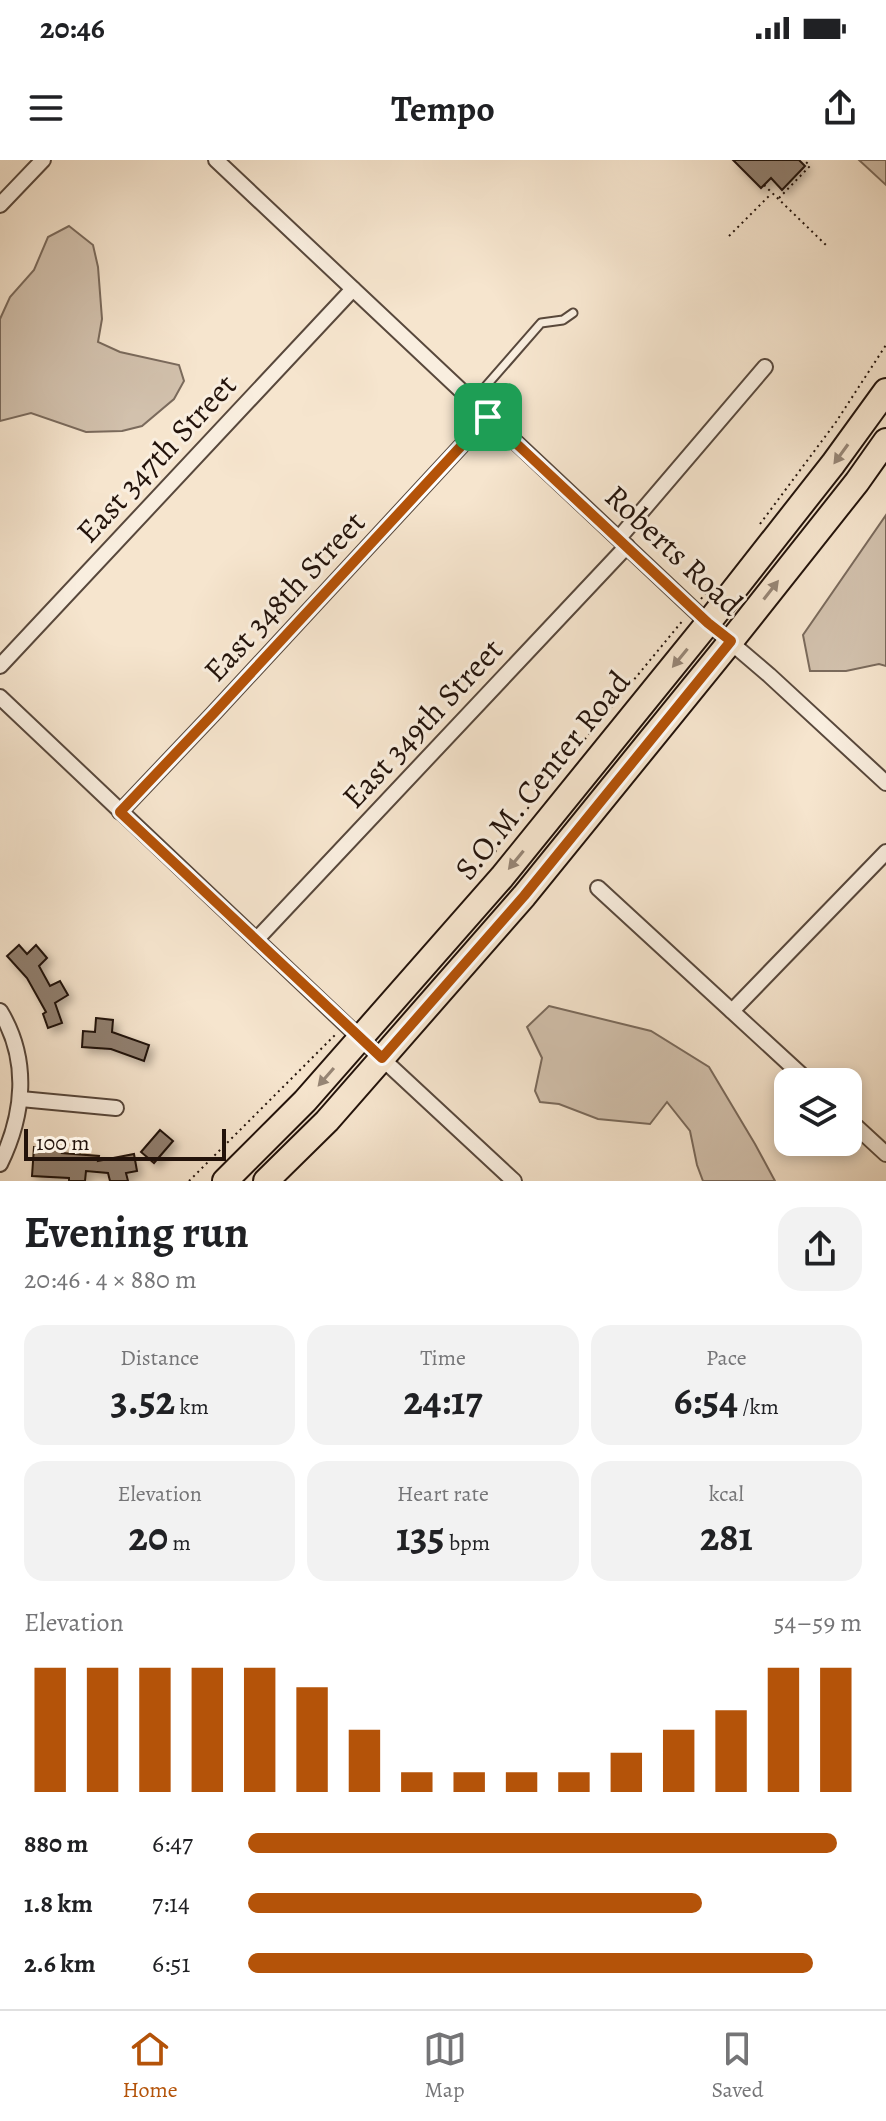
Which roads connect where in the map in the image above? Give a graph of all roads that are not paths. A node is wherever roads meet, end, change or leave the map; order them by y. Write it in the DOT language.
graph roads {
  1 [pos="43,160"];
  2 [pos="216,160"];
  3 [pos="0,205"];
  4 [pos="353,289"];
  5 [pos="573,313"];
  6 [pos="765,367"];
  7 [pos="886,391"];
  8 [pos="472,402"];
  9 [pos="488,417"];
  10 [pos="886,441"];
  11 [pos="623,542"];
  12 [pos="708,623"];
  13 [pos="731,641"];
  14 [pos="0,666"];
  15 [pos="0,697"];
  16 [pos="886,783"];
  17 [pos="120,812"];
  18 [pos="886,852"];
  19 [pos="598,888"];
  20 [pos="257,939"];
  21 [pos="0,1011"];
  22 [pos="732,1011"];
  23 [pos="348,1036"];
  24 [pos="382,1058"];
  25 [pos="794,1068"];
  26 [pos="21,1099"];
  27 [pos="116,1108"];
  28 [pos="862,1132"];
  29 [pos="886,1154"];
  30 [pos="0,1164"];
  31 [pos="225,1181"];
  32 [pos="266,1181"];
  33 [pos="514,1181"];
  1 -- 3 [label="street"];
  2 -- 4 [label="street, Roberts Road"];
  4 -- 8 [label="street, Roberts Road"];
  4 -- 14 [label="street, East 347th Street"];
  5 -- 8 [label="lane"];
  6 -- 11 [label="street, East 349th Street"];
  7 -- 12 [label="main road, S.O.M. Center Road, one-way"];
  8 -- 9 [label="street, Roberts Road"];
  9 -- 11 [label="street, Roberts Road"];
  9 -- 17 [label="street, East 348th Street"];
  13 -- 10 [label="main road, S.O.M. Center Road, one-way"];
  11 -- 12 [label="street, Roberts Road"];
  11 -- 20 [label="street, East 349th Street"];
  12 -- 13 [label="street, Roberts Road"];
  12 -- 23 [label="main road, S.O.M. Center Road, one-way"];
  13 -- 16 [label="street, Roberts Road"];
  13 -- 24 [label="main road, S.O.M. Center Road"];
  15 -- 17 [label="street"];
  17 -- 20 [label="street"];
  18 -- 22 [label="street"];
  19 -- 22 [label="street"];
  20 -- 23 [label="street"];
  21 -- 26 [label="street"];
  22 -- 25 [label="street"];
  23 -- 24 [label="street"];
  23 -- 31 [label="main road, S.O.M. Center Road, one-way"];
  24 -- 32 [label="main road, S.O.M. Center Road"];
  24 -- 33 [label="street"];
  26 -- 27 [label="street"];
  26 -- 30 [label="street"];
  28 -- 29 [label="street"];
}
